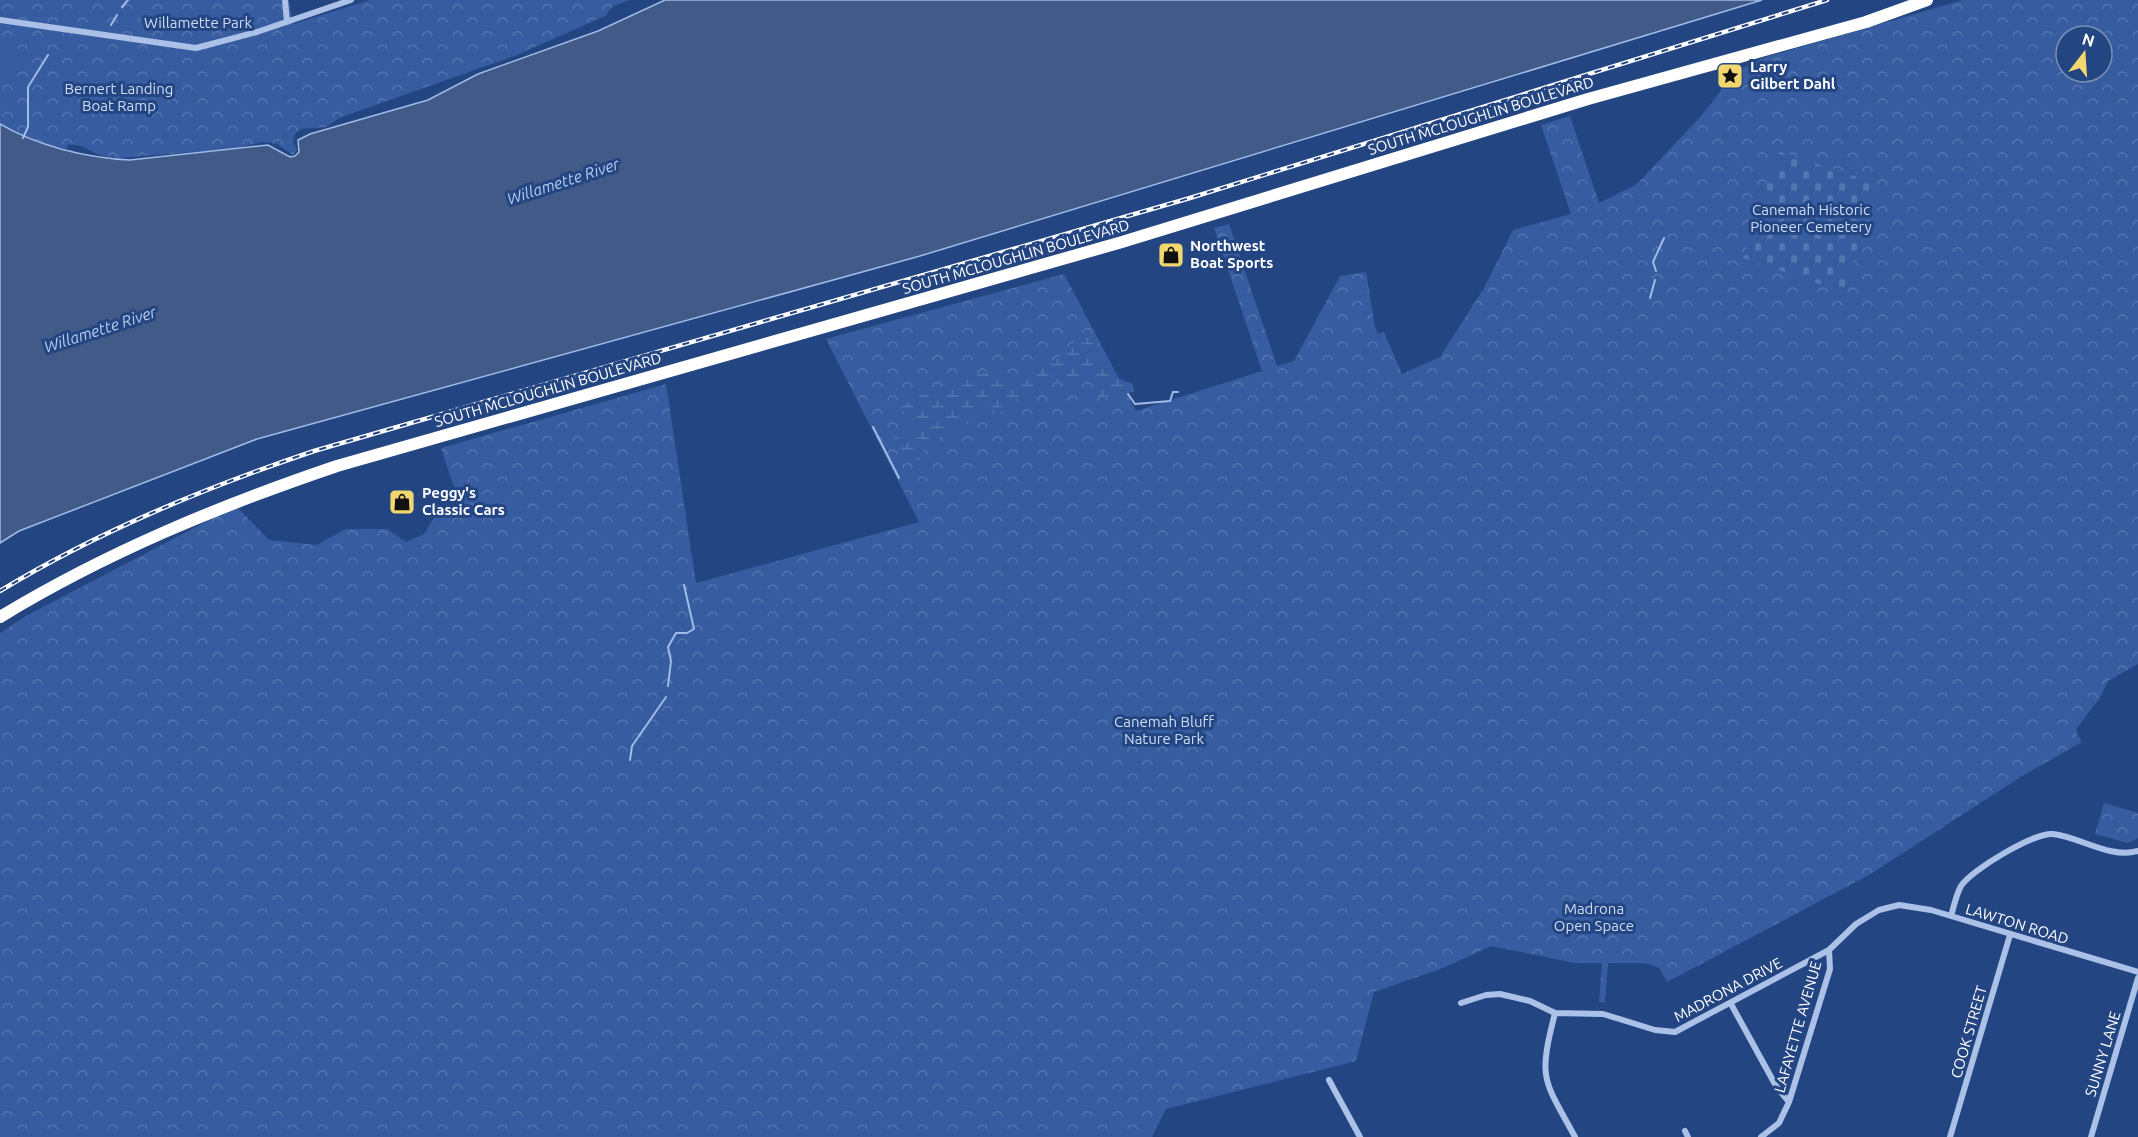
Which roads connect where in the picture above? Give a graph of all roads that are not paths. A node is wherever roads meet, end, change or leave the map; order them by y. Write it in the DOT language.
graph roads {
  1 [pos="285,0"];
  2 [pos="351,0"];
  3 [pos="1927,0"];
  4 [pos="0,20"];
  5 [pos="287,22"];
  6 [pos="0,617"];
  7 [pos="2138,851"];
  8 [pos="1888,907"];
  9 [pos="1951,916"];
  10 [pos="2010,935"];
  11 [pos="1829,950"];
  12 [pos="2138,972"];
  13 [pos="2138,978"];
  14 [pos="1461,1003"];
  15 [pos="1731,1005"];
  16 [pos="1555,1013"];
  17 [pos="1329,1080"];
  18 [pos="1789,1102"];
  19 [pos="1360,1137"];
  20 [pos="1575,1137"];
  21 [pos="1761,1137"];
  22 [pos="1950,1137"];
  23 [pos="2091,1137"];
  1 -- 5 [label="street"];
  2 -- 5 [label="street"];
  3 -- 6 [label="highway, SOUTH MCLOUGHLIN BOULEVARD"];
  4 -- 5 [label="street"];
  7 -- 9 [label="street"];
  8 -- 9 [label="street, LAWTON ROAD"];
  8 -- 11 [label="street, LAFAYETTE AVENUE"];
  9 -- 10 [label="street, LAWTON ROAD"];
  10 -- 12 [label="street, LAWTON ROAD"];
  10 -- 22 [label="street, COOK STREET"];
  11 -- 15 [label="street, MADRONA DRIVE"];
  11 -- 18 [label="street, LAFAYETTE AVENUE"];
  13 -- 23 [label="street, SUNNY LANE"];
  14 -- 16 [label="street, MADRONA DRIVE"];
  15 -- 16 [label="street, MADRONA DRIVE"];
  15 -- 18 [label="street"];
  16 -- 20 [label="street"];
  17 -- 19 [label="street"];
  18 -- 21 [label="street, LAFAYETTE AVENUE"];
}
